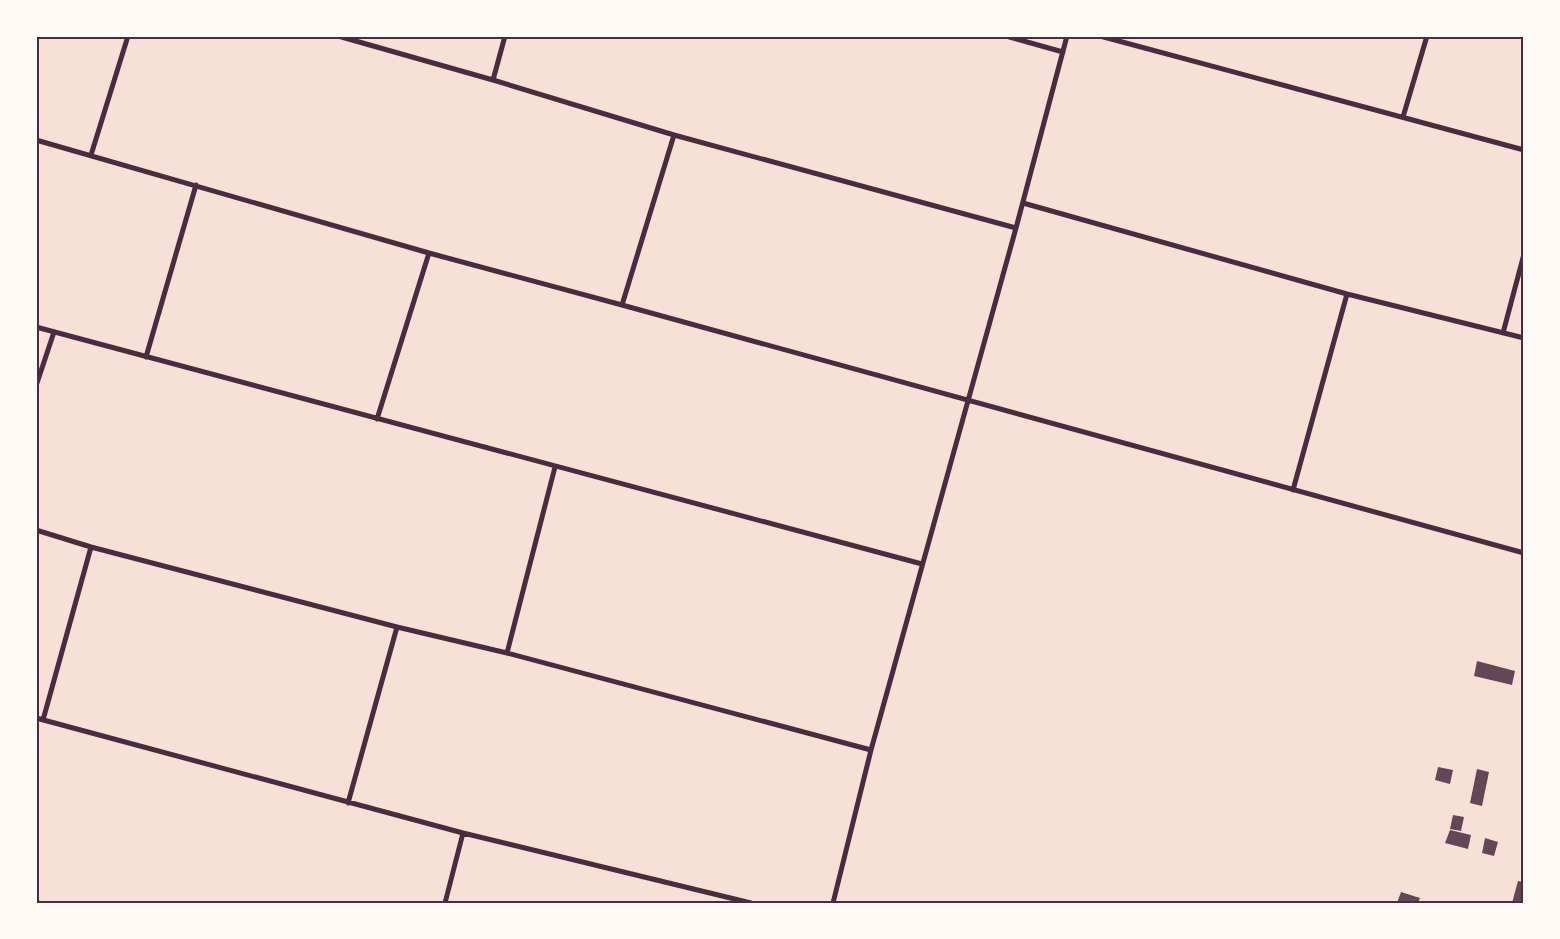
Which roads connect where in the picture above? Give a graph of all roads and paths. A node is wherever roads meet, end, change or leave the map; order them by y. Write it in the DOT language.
graph roads {
  1 [pos="128,36"];
  2 [pos="338,36"];
  3 [pos="505,36"];
  4 [pos="1006,36"];
  5 [pos="1067,36"];
  6 [pos="1100,36"];
  7 [pos="1427,36"];
  8 [pos="1064,52"];
  9 [pos="494,80"];
  10 [pos="1404,117"];
  11 [pos="674,135"];
  12 [pos="36,140"];
  13 [pos="1524,150"];
  14 [pos="91,155"];
  15 [pos="196,185"];
  16 [pos="1023,203"];
  17 [pos="1016,228"];
  18 [pos="429,253"];
  19 [pos="1524,254"];
  20 [pos="1347,294"];
  21 [pos="622,304"];
  22 [pos="36,327"];
  23 [pos="54,332"];
  24 [pos="1503,333"];
  25 [pos="1524,338"];
  26 [pos="146,357"];
  27 [pos="36,386"];
  28 [pos="969,400"];
  29 [pos="377,419"];
  30 [pos="555,467"];
  31 [pos="1293,490"];
  32 [pos="36,530"];
  33 [pos="90,547"];
  34 [pos="1524,553"];
  35 [pos="922,564"];
  36 [pos="397,627"];
  37 [pos="507,652"];
  38 [pos="36,718"];
  39 [pos="43,720"];
  40 [pos="871,750"];
  41 [pos="348,803"];
  42 [pos="463,833"];
  43 [pos="445,903"];
  44 [pos="751,903"];
  45 [pos="833,903"];
  1 -- 14 [label="street"];
  2 -- 9 [label="street"];
  3 -- 9 [label="street"];
  4 -- 8 [label="street"];
  5 -- 8 [label="street"];
  6 -- 10 [label="street"];
  7 -- 10 [label="street"];
  8 -- 16 [label="street"];
  9 -- 11 [label="street"];
  10 -- 13 [label="street"];
  11 -- 17 [label="street"];
  11 -- 21 [label="street"];
  12 -- 14 [label="street"];
  14 -- 15 [label="street"];
  15 -- 18 [label="street"];
  15 -- 26 [label="street"];
  16 -- 17 [label="street"];
  16 -- 20 [label="street"];
  17 -- 28 [label="street"];
  18 -- 21 [label="street"];
  18 -- 29 [label="street"];
  19 -- 24 [label="street"];
  20 -- 24 [label="street"];
  20 -- 31 [label="street"];
  21 -- 28 [label="street"];
  22 -- 23 [label="street"];
  23 -- 26 [label="street"];
  23 -- 27 [label="street"];
  24 -- 25 [label="street"];
  26 -- 29 [label="street"];
  28 -- 31 [label="street"];
  28 -- 35 [label="street"];
  29 -- 30 [label="street"];
  30 -- 35 [label="street"];
  30 -- 37 [label="street"];
  31 -- 34 [label="street"];
  32 -- 33 [label="street"];
  33 -- 36 [label="street"];
  33 -- 39 [label="street"];
  35 -- 40 [label="street"];
  36 -- 37 [label="street"];
  36 -- 41 [label="street"];
  37 -- 40 [label="street"];
  38 -- 39 [label="street"];
  39 -- 41 [label="street"];
  40 -- 45 [label="street"];
  41 -- 42 [label="street"];
  42 -- 43 [label="street"];
  42 -- 44 [label="street"];
}
